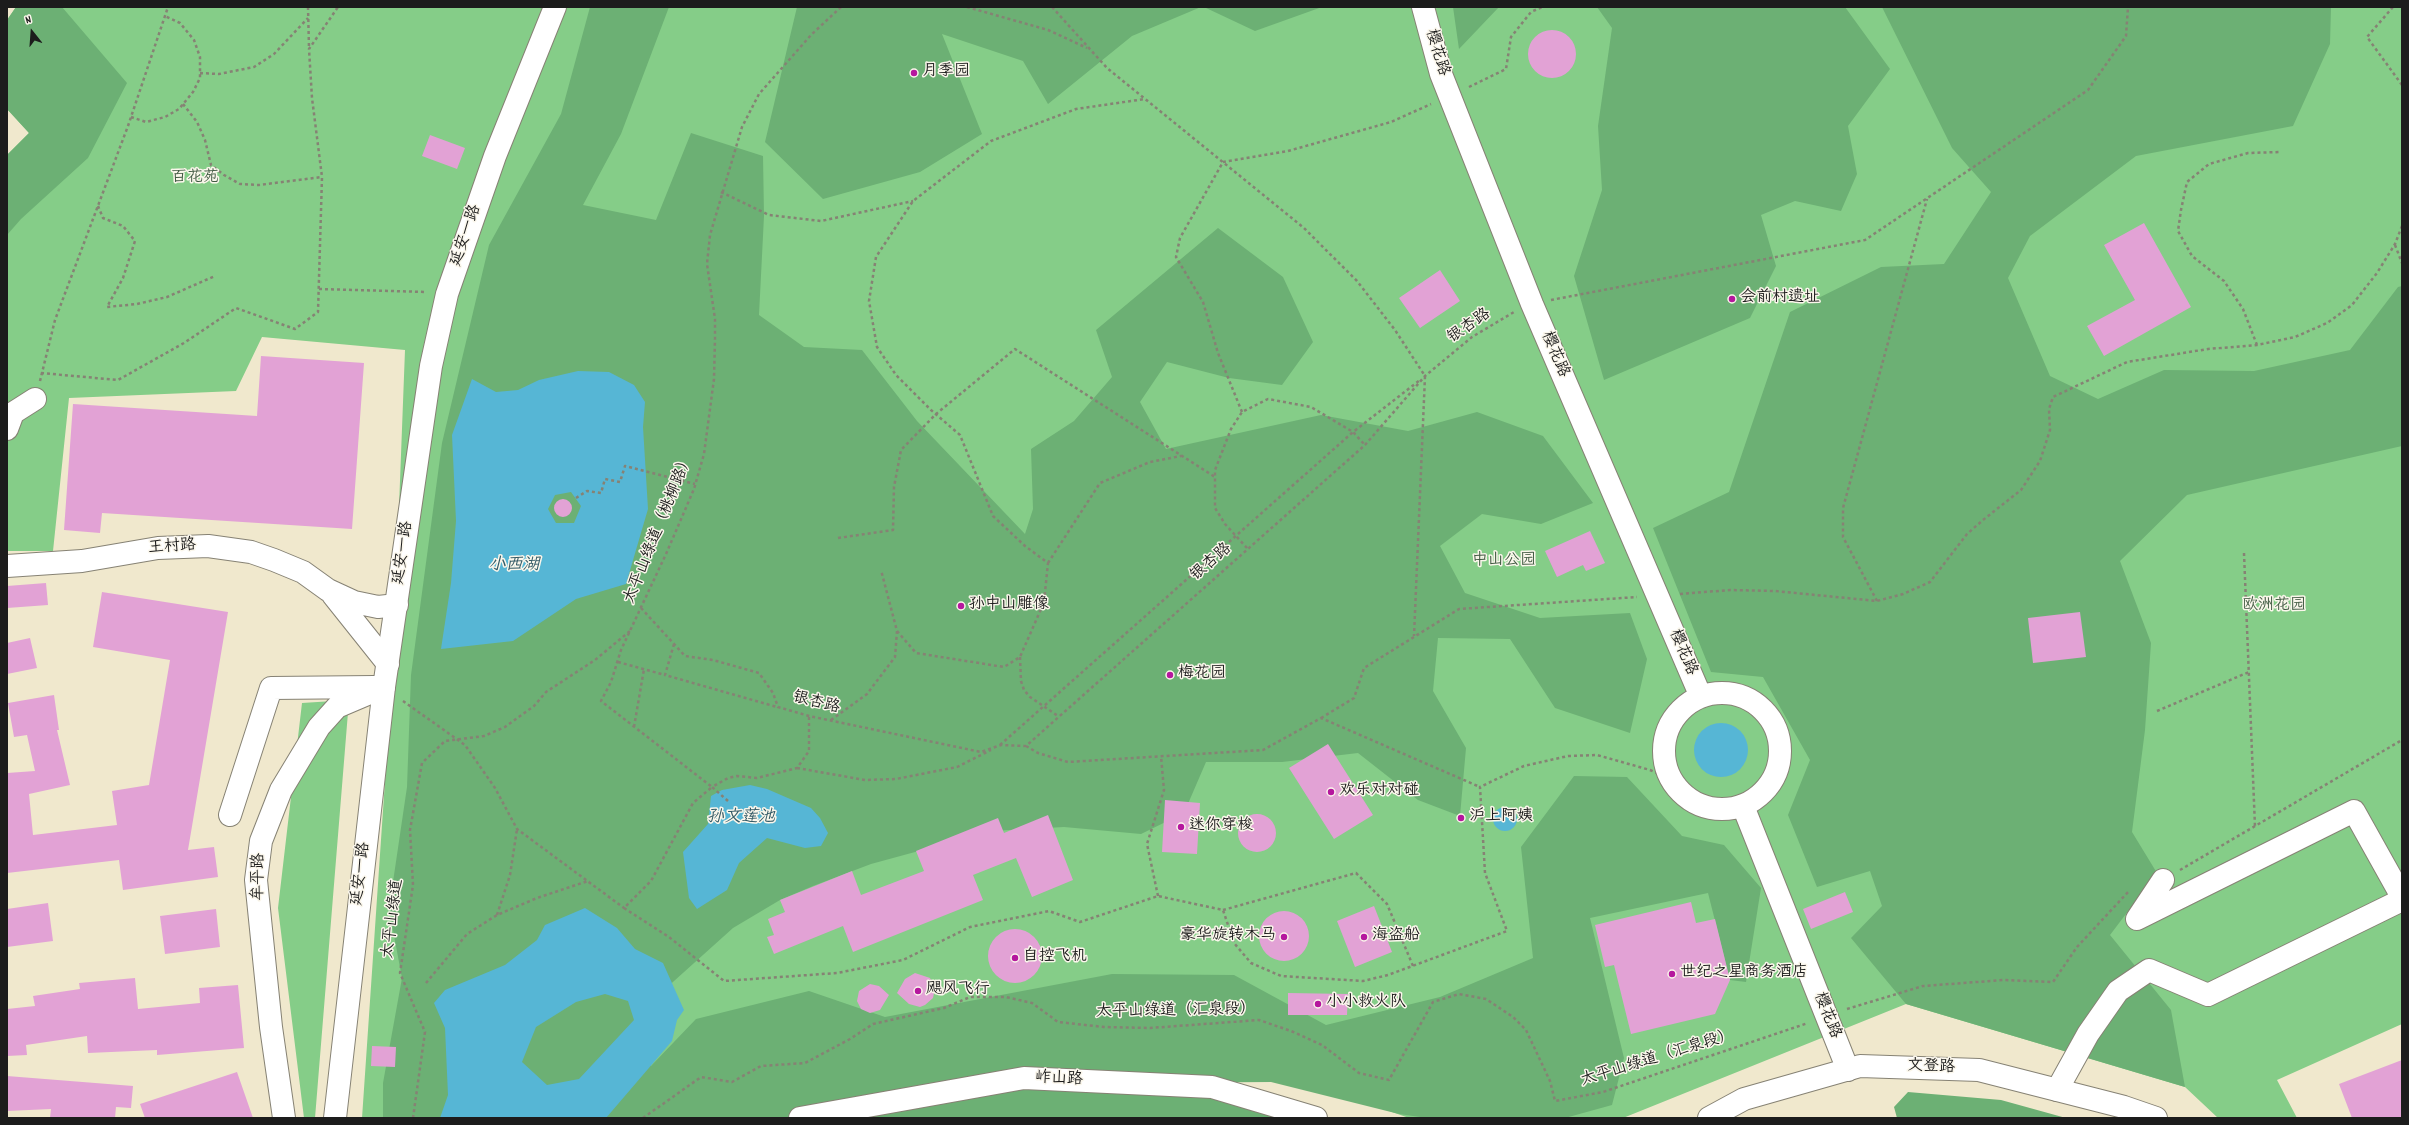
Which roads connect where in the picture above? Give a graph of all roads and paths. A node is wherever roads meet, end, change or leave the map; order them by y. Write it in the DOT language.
graph roads {
  1 [pos="168,7"];
  2 [pos="308,7"];
  3 [pos="338,7"];
  4 [pos="555,7"];
  5 [pos="841,7"];
  6 [pos="967,7"];
  7 [pos="1052,7"];
  8 [pos="1423,7"];
  9 [pos="1542,7"];
  10 [pos="2128,7"];
  11 [pos="2393,7"];
  12 [pos="165,16"];
  13 [pos="308,18"];
  14 [pos="309,49"];
  15 [pos="1089,49"];
  16 [pos="200,73"];
  17 [pos="2402,84"];
  18 [pos="1450,95"];
  19 [pos="1145,99"];
  20 [pos="183,104"];
  21 [pos="131,117"];
  22 [pos="2280,152"];
  23 [pos="1223,162"];
  24 [pos="322,177"];
  25 [pos="721,192"];
  26 [pos="1927,199"];
  27 [pos="913,201"];
  28 [pos="98,205"];
  29 [pos="2402,226"];
  30 [pos="2395,244"];
  31 [pos="2402,263"];
  32 [pos="215,276"];
  33 [pos="319,289"];
  34 [pos="447,294"];
  35 [pos="1532,304"];
  36 [pos="2257,345"];
  37 [pos="41,373"];
  38 [pos="1425,376"];
  39 [pos="35,399"];
  40 [pos="1242,412"];
  41 [pos="936,414"];
  42 [pos="7,429"];
  43 [pos="1353,432"];
  44 [pos="1365,445"];
  45 [pos="1181,456"];
  46 [pos="1215,477"];
  47 [pos="695,484"];
  48 [pos="576,498"];
  49 [pos="1236,536"];
  50 [pos="838,538"];
  51 [pos="1247,548"];
  52 [pos="2244,553"];
  53 [pos="1048,563"];
  54 [pos="7,566"];
  55 [pos="881,570"];
  56 [pos="328,590"];
  57 [pos="1657,595"];
  58 [pos="1877,601"];
  59 [pos="397,605"];
  60 [pos="641,608"];
  61 [pos="632,629"];
  62 [pos="896,631"];
  63 [pos="1414,636"];
  64 [pos="674,644"];
  65 [pos="1020,657"];
  66 [pos="618,662"];
  67 [pos="388,664"];
  68 [pos="644,669"];
  69 [pos="2249,672"];
  70 [pos="665,675"];
  71 [pos="384,687"];
  72 [pos="1701,697"];
  73 [pos="778,707"];
  74 [pos="1044,707"];
  75 [pos="2157,711"];
  76 [pos="809,716"];
  77 [pos="1058,716"];
  78 [pos="1321,718"];
  79 [pos="831,721"];
  80 [pos="634,727"];
  81 [pos="458,740"];
  82 [pos="2402,740"];
  83 [pos="1001,745"];
  84 [pos="1026,746"];
  85 [pos="1161,756"];
  86 [pos="797,768"];
  87 [pos="1670,779"];
  88 [pos="712,787"];
  89 [pos="1480,787"];
  90 [pos="728,801"];
  91 [pos="1743,806"];
  92 [pos="230,815"];
  93 [pos="2255,827"];
  94 [pos="518,829"];
  95 [pos="2163,880"];
  96 [pos="588,881"];
  97 [pos="2131,889"];
  98 [pos="1158,896"];
  99 [pos="2402,899"];
  100 [pos="624,908"];
  101 [pos="1223,910"];
  102 [pos="497,915"];
  103 [pos="1413,966"];
  104 [pos="426,983"];
  105 [pos="1827,1016"];
  106 [pos="1848,1070"];
  107 [pos="2057,1090"];
  108 [pos="284,1118"];
  109 [pos="335,1118"];
  110 [pos="413,1118"];
  111 [pos="644,1118"];
  112 [pos="800,1118"];
  113 [pos="1316,1118"];
  114 [pos="1709,1118"];
  115 [pos="2156,1118"];
  1 -- 12 [label="path"];
  2 -- 13 [label="path"];
  3 -- 14 [label="path"];
  4 -- 34 [label="street, 延安一路"];
  5 -- 25 [label="path, 太平山绿道（桃柳路）"];
  6 -- 15 [label="path"];
  7 -- 15 [label="path"];
  8 -- 18 [label="street, 樱花路"];
  9 -- 18 [label="path"];
  10 -- 26 [label="path, 银杏路"];
  11 -- 17 [label="path"];
  12 -- 16 [label="path"];
  12 -- 21 [label="path"];
  13 -- 14 [label="path"];
  13 -- 16 [label="path"];
  14 -- 24 [label="path"];
  15 -- 19 [label="path"];
  16 -- 20 [label="path"];
  18 -- 23 [label="path"];
  18 -- 35 [label="street, 樱花路"];
  19 -- 23 [label="path"];
  19 -- 27 [label="path"];
  20 -- 21 [label="path"];
  20 -- 24 [label="path"];
  21 -- 28 [label="path"];
  22 -- 36 [label="path"];
  23 -- 38 [label="path"];
  23 -- 40 [label="path"];
  24 -- 33 [label="path"];
  25 -- 27 [label="path"];
  25 -- 47 [label="path, 太平山绿道（桃柳路）"];
  26 -- 35 [label="path, 银杏路"];
  26 -- 58 [label="path"];
  27 -- 41 [label="path"];
  28 -- 32 [label="path"];
  28 -- 37 [label="path"];
  29 -- 30 [label="path"];
  30 -- 31 [label="path"];
  30 -- 36 [label="path"];
  33 -- 34 [label="path"];
  33 -- 37 [label="path"];
  34 -- 59 [label="street, 延安一路"];
  35 -- 38 [label="path, 银杏路"];
  35 -- 57 [label="street, 樱花路"];
  36 -- 58 [label="path"];
  37 -- 39 [label="path"];
  38 -- 43 [label="path, 银杏路"];
  38 -- 44 [label="path, 银杏路"];
  38 -- 63 [label="path"];
  39 -- 42 [label="street"];
  40 -- 43 [label="path"];
  40 -- 46 [label="path"];
  41 -- 45 [label="path"];
  41 -- 50 [label="path"];
  41 -- 53 [label="path"];
  43 -- 44 [label="path"];
  43 -- 49 [label="path, 银杏路"];
  44 -- 51 [label="path, 银杏路"];
  45 -- 46 [label="path"];
  45 -- 53 [label="path"];
  46 -- 49 [label="path"];
  47 -- 48 [label="path"];
  47 -- 60 [label="path, 太平山绿道（桃柳路）"];
  49 -- 51 [label="path"];
  49 -- 74 [label="path, 银杏路"];
  51 -- 77 [label="path, 银杏路"];
  52 -- 69 [label="path"];
  53 -- 65 [label="path"];
  54 -- 56 [label="street, 王村路"];
  55 -- 62 [label="path"];
  56 -- 59 [label="street, 王村路"];
  56 -- 67 [label="street, 王村路"];
  57 -- 58 [label="path"];
  57 -- 63 [label="path"];
  57 -- 72 [label="street, 樱花路"];
  59 -- 67 [label="street, 延安一路"];
  60 -- 61 [label="path, 太平山绿道（桃柳路）"];
  60 -- 64 [label="path, 银杏路"];
  61 -- 66 [label="path"];
  61 -- 81 [label="path, 太平山绿道（桃柳路）"];
  62 -- 65 [label="path"];
  62 -- 79 [label="path"];
  63 -- 78 [label="path"];
  64 -- 70 [label="path"];
  64 -- 73 [label="path, 银杏路"];
  65 -- 74 [label="path"];
  66 -- 68 [label="path"];
  66 -- 80 [label="path"];
  67 -- 71 [label="street, 延安一路"];
  68 -- 70 [label="path"];
  68 -- 80 [label="path"];
  69 -- 75 [label="path"];
  69 -- 93 [label="path"];
  70 -- 73 [label="path"];
  71 -- 81 [label="path"];
  71 -- 92 [label="street"];
  71 -- 108 [label="street, 牟平路"];
  71 -- 109 [label="street, 延安一路"];
  72 -- 87 [label="street, 樱花路"];
  72 -- 91 [label="street, 樱花路"];
  73 -- 76 [label="path, 银杏路"];
  74 -- 77 [label="path"];
  74 -- 83 [label="path, 银杏路"];
  76 -- 79 [label="path, 银杏路"];
  76 -- 86 [label="path"];
  77 -- 84 [label="path, 银杏路"];
  78 -- 85 [label="path"];
  78 -- 89 [label="path"];
  79 -- 83 [label="path, 银杏路"];
  80 -- 88 [label="path"];
  81 -- 94 [label="path"];
  81 -- 110 [label="path, 太平山绿道"];
  82 -- 93 [label="path"];
  83 -- 84 [label="path, 银杏路"];
  83 -- 86 [label="path"];
  84 -- 85 [label="path"];
  85 -- 98 [label="path"];
  86 -- 88 [label="path"];
  87 -- 89 [label="path"];
  87 -- 91 [label="street, 樱花路"];
  88 -- 90 [label="path"];
  88 -- 100 [label="path"];
  89 -- 103 [label="path"];
  91 -- 105 [label="street, 樱花路"];
  93 -- 95 [label="path"];
  94 -- 96 [label="path"];
  94 -- 102 [label="path"];
  95 -- 99 [label="street"];
  96 -- 100 [label="path"];
  96 -- 102 [label="path"];
  97 -- 105 [label="path, 太平山绿道（汇泉段）"];
  98 -- 100 [label="path"];
  98 -- 101 [label="path"];
  99 -- 107 [label="street"];
  101 -- 103 [label="path"];
  101 -- 103 [label="path"];
  102 -- 104 [label="path"];
  105 -- 106 [label="street, 樱花路"];
  105 -- 111 [label="path, 太平山绿道（汇泉段）"];
  106 -- 107 [label="street, 文登路"];
  106 -- 114 [label="street, 文登路"];
  107 -- 115 [label="street, 文登路"];
  112 -- 113 [label="street, 岞山路"];
}
